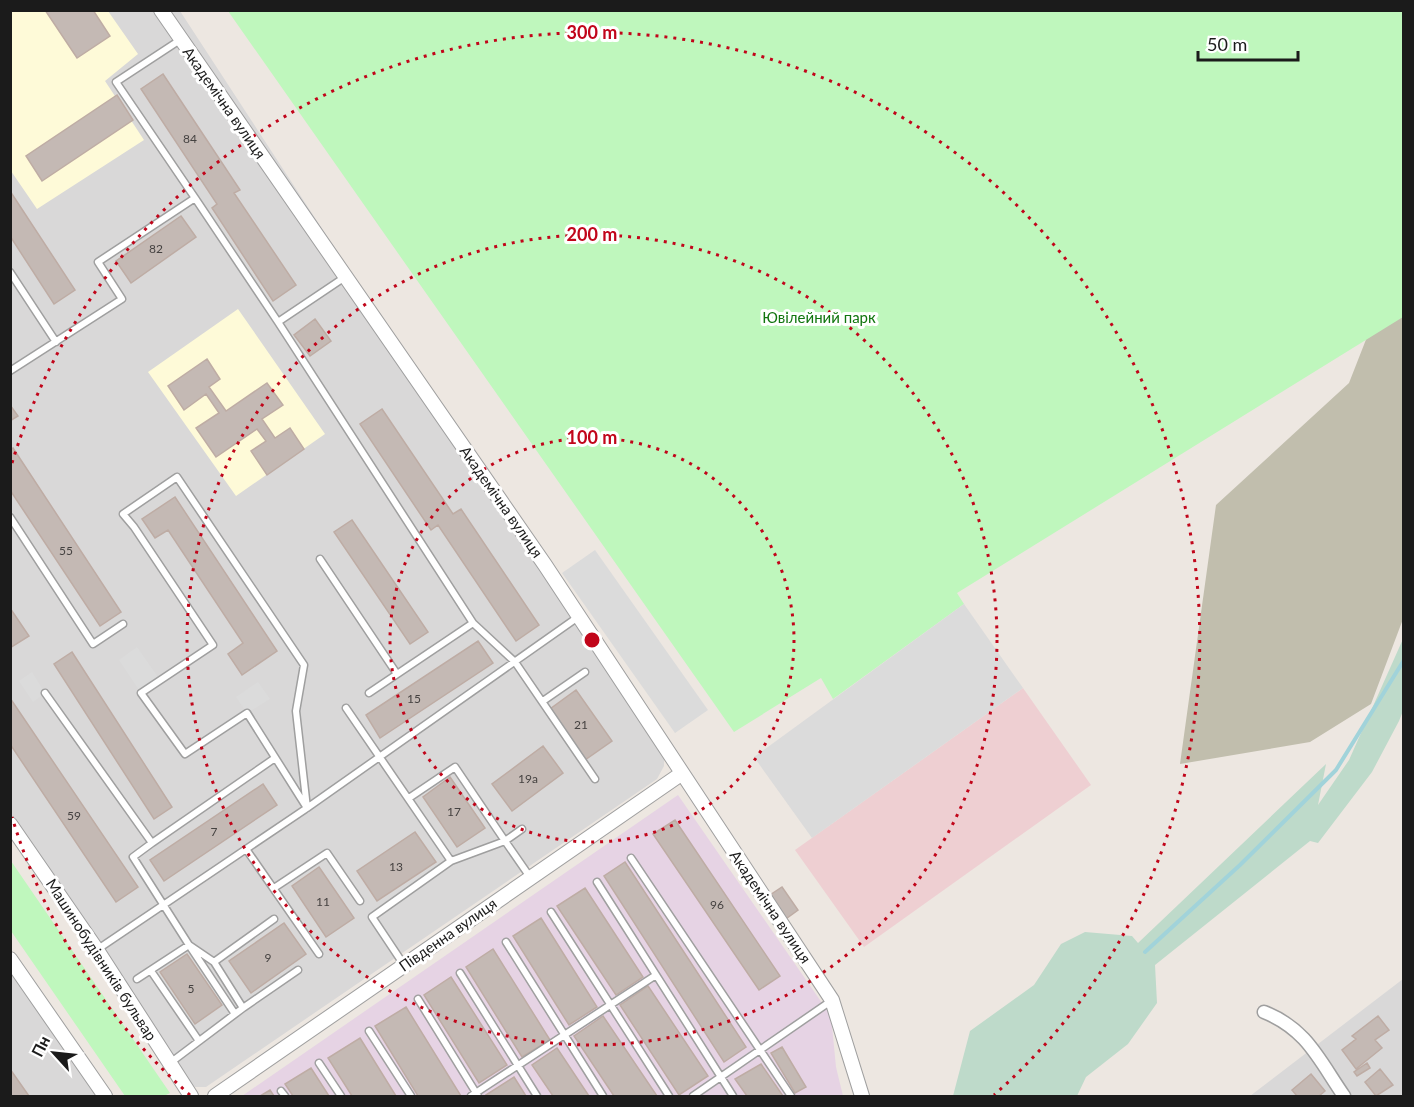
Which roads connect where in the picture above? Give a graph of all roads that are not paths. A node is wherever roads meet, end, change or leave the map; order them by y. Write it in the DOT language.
graph roads {
  1 [pos="161,10"];
  2 [pos="180,40"];
  3 [pos="195,198"];
  4 [pos="10,272"];
  5 [pos="345,277"];
  6 [pos="278,322"];
  7 [pos="56,342"];
  8 [pos="10,371"];
  9 [pos="10,517"];
  10 [pos="321,559"];
  11 [pos="578,617"];
  12 [pos="474,623"];
  13 [pos="123,624"];
  14 [pos="515,662"];
  15 [pos="585,672"];
  16 [pos="397,674"];
  17 [pos="45,693"];
  18 [pos="369,693"];
  19 [pos="543,701"];
  20 [pos="346,708"];
  21 [pos="380,756"];
  22 [pos="275,758"];
  23 [pos="681,774"];
  24 [pos="595,779"];
  25 [pos="409,798"];
  26 [pos="307,808"];
  27 [pos="10,824"];
  28 [pos="522,829"];
  29 [pos="505,841"];
  30 [pos="152,843"];
  31 [pos="246,849"];
  32 [pos="632,858"];
  33 [pos="451,861"];
  34 [pos="531,878"];
  35 [pos="597,882"];
  36 [pos="274,888"];
  37 [pos="360,901"];
  38 [pos="163,906"];
  39 [pos="551,912"];
  40 [pos="273,919"];
  41 [pos="506,942"];
  42 [pos="189,945"];
  43 [pos="97,950"];
  44 [pos="319,954"];
  45 [pos="10,959"];
  46 [pos="214,962"];
  47 [pos="404,966"];
  48 [pos="298,970"];
  49 [pos="151,971"];
  50 [pos="460,973"];
  51 [pos="656,975"];
  52 [pos="137,979"];
  53 [pos="418,999"];
  54 [pos="832,1000"];
  55 [pos="609,1005"];
  56 [pos="243,1008"];
  57 [pos="1264,1012"];
  58 [pos="235,1014"];
  59 [pos="369,1031"];
  60 [pos="564,1035"];
  61 [pos="199,1041"];
  62 [pos="760,1051"];
  63 [pos="170,1063"];
  64 [pos="320,1064"];
  65 [pos="518,1066"];
  66 [pos="721,1078"];
  67 [pos="232,1091"];
  68 [pos="475,1095"];
  69 [pos="105,1096"];
  70 [pos="191,1096"];
  71 [pos="215,1096"];
  72 [pos="341,1096"];
  73 [pos="411,1096"];
  74 [pos="537,1096"];
  75 [pos="603,1096"];
  76 [pos="669,1096"];
  77 [pos="693,1096"];
  78 [pos="733,1096"];
  79 [pos="791,1096"];
  80 [pos="862,1096"];
  81 [pos="1344,1096"];
  1 -- 2 [label="street, Академічна вулиця"];
  2 -- 3 [label="lane"];
  2 -- 5 [label="street, Академічна вулиця"];
  3 -- 6 [label="lane"];
  3 -- 7 [label="lane"];
  4 -- 7 [label="lane"];
  5 -- 6 [label="lane"];
  5 -- 11 [label="street, Академічна вулиця"];
  6 -- 12 [label="lane"];
  7 -- 8 [label="lane"];
  9 -- 13 [label="lane"];
  10 -- 16 [label="lane"];
  11 -- 14 [label="lane"];
  11 -- 23 [label="street, Академічна вулиця"];
  12 -- 14 [label="lane"];
  12 -- 16 [label="lane"];
  14 -- 19 [label="lane"];
  14 -- 21 [label="lane"];
  15 -- 19 [label="lane"];
  16 -- 18 [label="lane"];
  17 -- 30 [label="lane"];
  19 -- 24 [label="lane"];
  20 -- 21 [label="lane"];
  21 -- 25 [label="lane"];
  21 -- 26 [label="lane"];
  22 -- 26 [label="lane"];
  22 -- 26 [label="lane"];
  22 -- 30 [label="lane"];
  23 -- 34 [label="street, Південна вулиця"];
  23 -- 54 [label="street, Академічна вулиця"];
  25 -- 29 [label="lane"];
  25 -- 33 [label="lane"];
  26 -- 31 [label="lane"];
  27 -- 43 [label="street, Машинобудівників бульвар"];
  28 -- 29 [label="lane"];
  29 -- 33 [label="lane"];
  29 -- 34 [label="lane"];
  30 -- 38 [label="lane"];
  31 -- 36 [label="lane"];
  31 -- 38 [label="lane"];
  32 -- 62 [label="lane"];
  33 -- 47 [label="lane"];
  34 -- 47 [label="street, Південна вулиця"];
  35 -- 51 [label="lane"];
  36 -- 37 [label="lane"];
  36 -- 44 [label="lane"];
  38 -- 42 [label="lane"];
  38 -- 43 [label="lane"];
  39 -- 55 [label="lane"];
  40 -- 46 [label="lane"];
  41 -- 60 [label="lane"];
  42 -- 46 [label="lane"];
  42 -- 49 [label="lane"];
  42 -- 58 [label="lane"];
  43 -- 63 [label="street, Машинобудівників бульвар"];
  45 -- 69 [label="street"];
  46 -- 56 [label="lane"];
  47 -- 67 [label="street, Південна вулиця"];
  48 -- 56 [label="lane"];
  49 -- 52 [label="lane"];
  49 -- 61 [label="lane"];
  50 -- 65 [label="lane"];
  51 -- 55 [label="lane"];
  51 -- 66 [label="lane"];
  53 -- 68 [label="lane"];
  54 -- 62 [label="lane"];
  54 -- 80 [label="street, Академічна вулиця"];
  55 -- 60 [label="lane"];
  55 -- 76 [label="lane"];
  56 -- 58 [label="lane"];
  57 -- 81 [label="street"];
  58 -- 61 [label="lane"];
  59 -- 73 [label="lane"];
  60 -- 65 [label="lane"];
  60 -- 75 [label="lane"];
  61 -- 63 [label="lane"];
  62 -- 66 [label="lane"];
  62 -- 79 [label="lane"];
  63 -- 70 [label="street, Машинобудівників бульвар"];
  64 -- 72 [label="lane"];
  65 -- 68 [label="lane"];
  65 -- 74 [label="lane"];
  66 -- 77 [label="lane"];
  66 -- 78 [label="lane"];
  67 -- 71 [label="street, Південна вулиця"];
}
